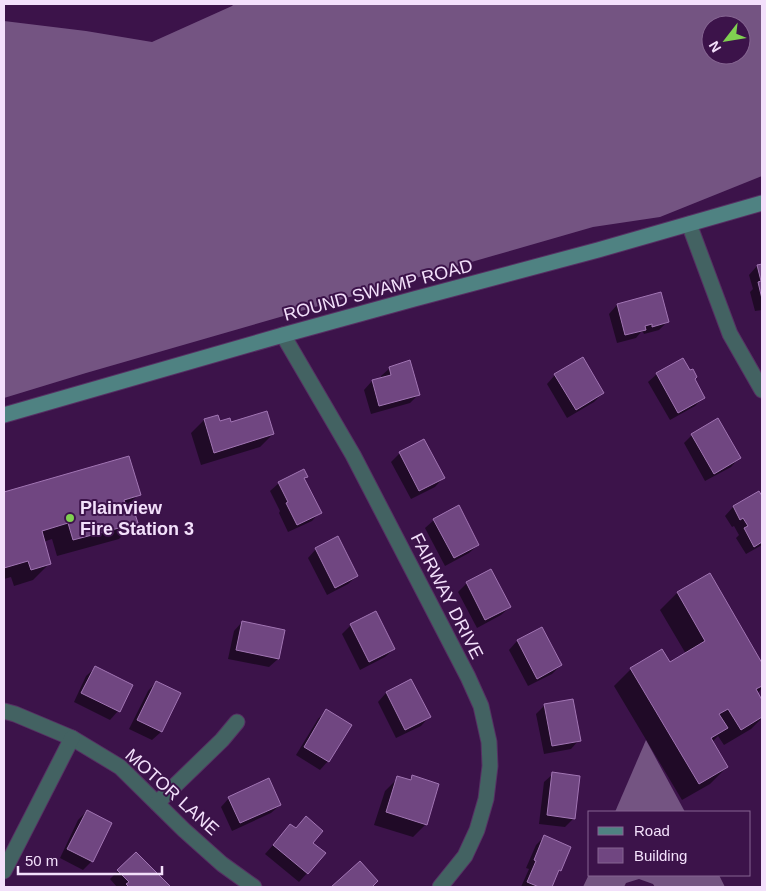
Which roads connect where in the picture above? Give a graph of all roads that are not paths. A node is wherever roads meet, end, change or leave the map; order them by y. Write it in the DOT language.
graph roads {
  1 [pos="762,204"];
  2 [pos="689,224"];
  3 [pos="283,335"];
  4 [pos="762,390"];
  5 [pos="4,415"];
  6 [pos="4,711"];
  7 [pos="237,722"];
  8 [pos="72,738"];
  9 [pos="157,803"];
  10 [pos="4,871"];
  11 [pos="254,887"];
  12 [pos="440,887"];
  1 -- 2 [label="main road, ROUND SWAMP ROAD"];
  2 -- 3 [label="main road, ROUND SWAMP ROAD"];
  2 -- 4 [label="street"];
  3 -- 5 [label="main road, ROUND SWAMP ROAD"];
  3 -- 12 [label="street, FAIRWAY DRIVE"];
  6 -- 8 [label="street, MOTOR LANE"];
  7 -- 9 [label="street"];
  8 -- 9 [label="street, MOTOR LANE"];
  8 -- 10 [label="street"];
  9 -- 11 [label="street, MOTOR LANE"];
}
